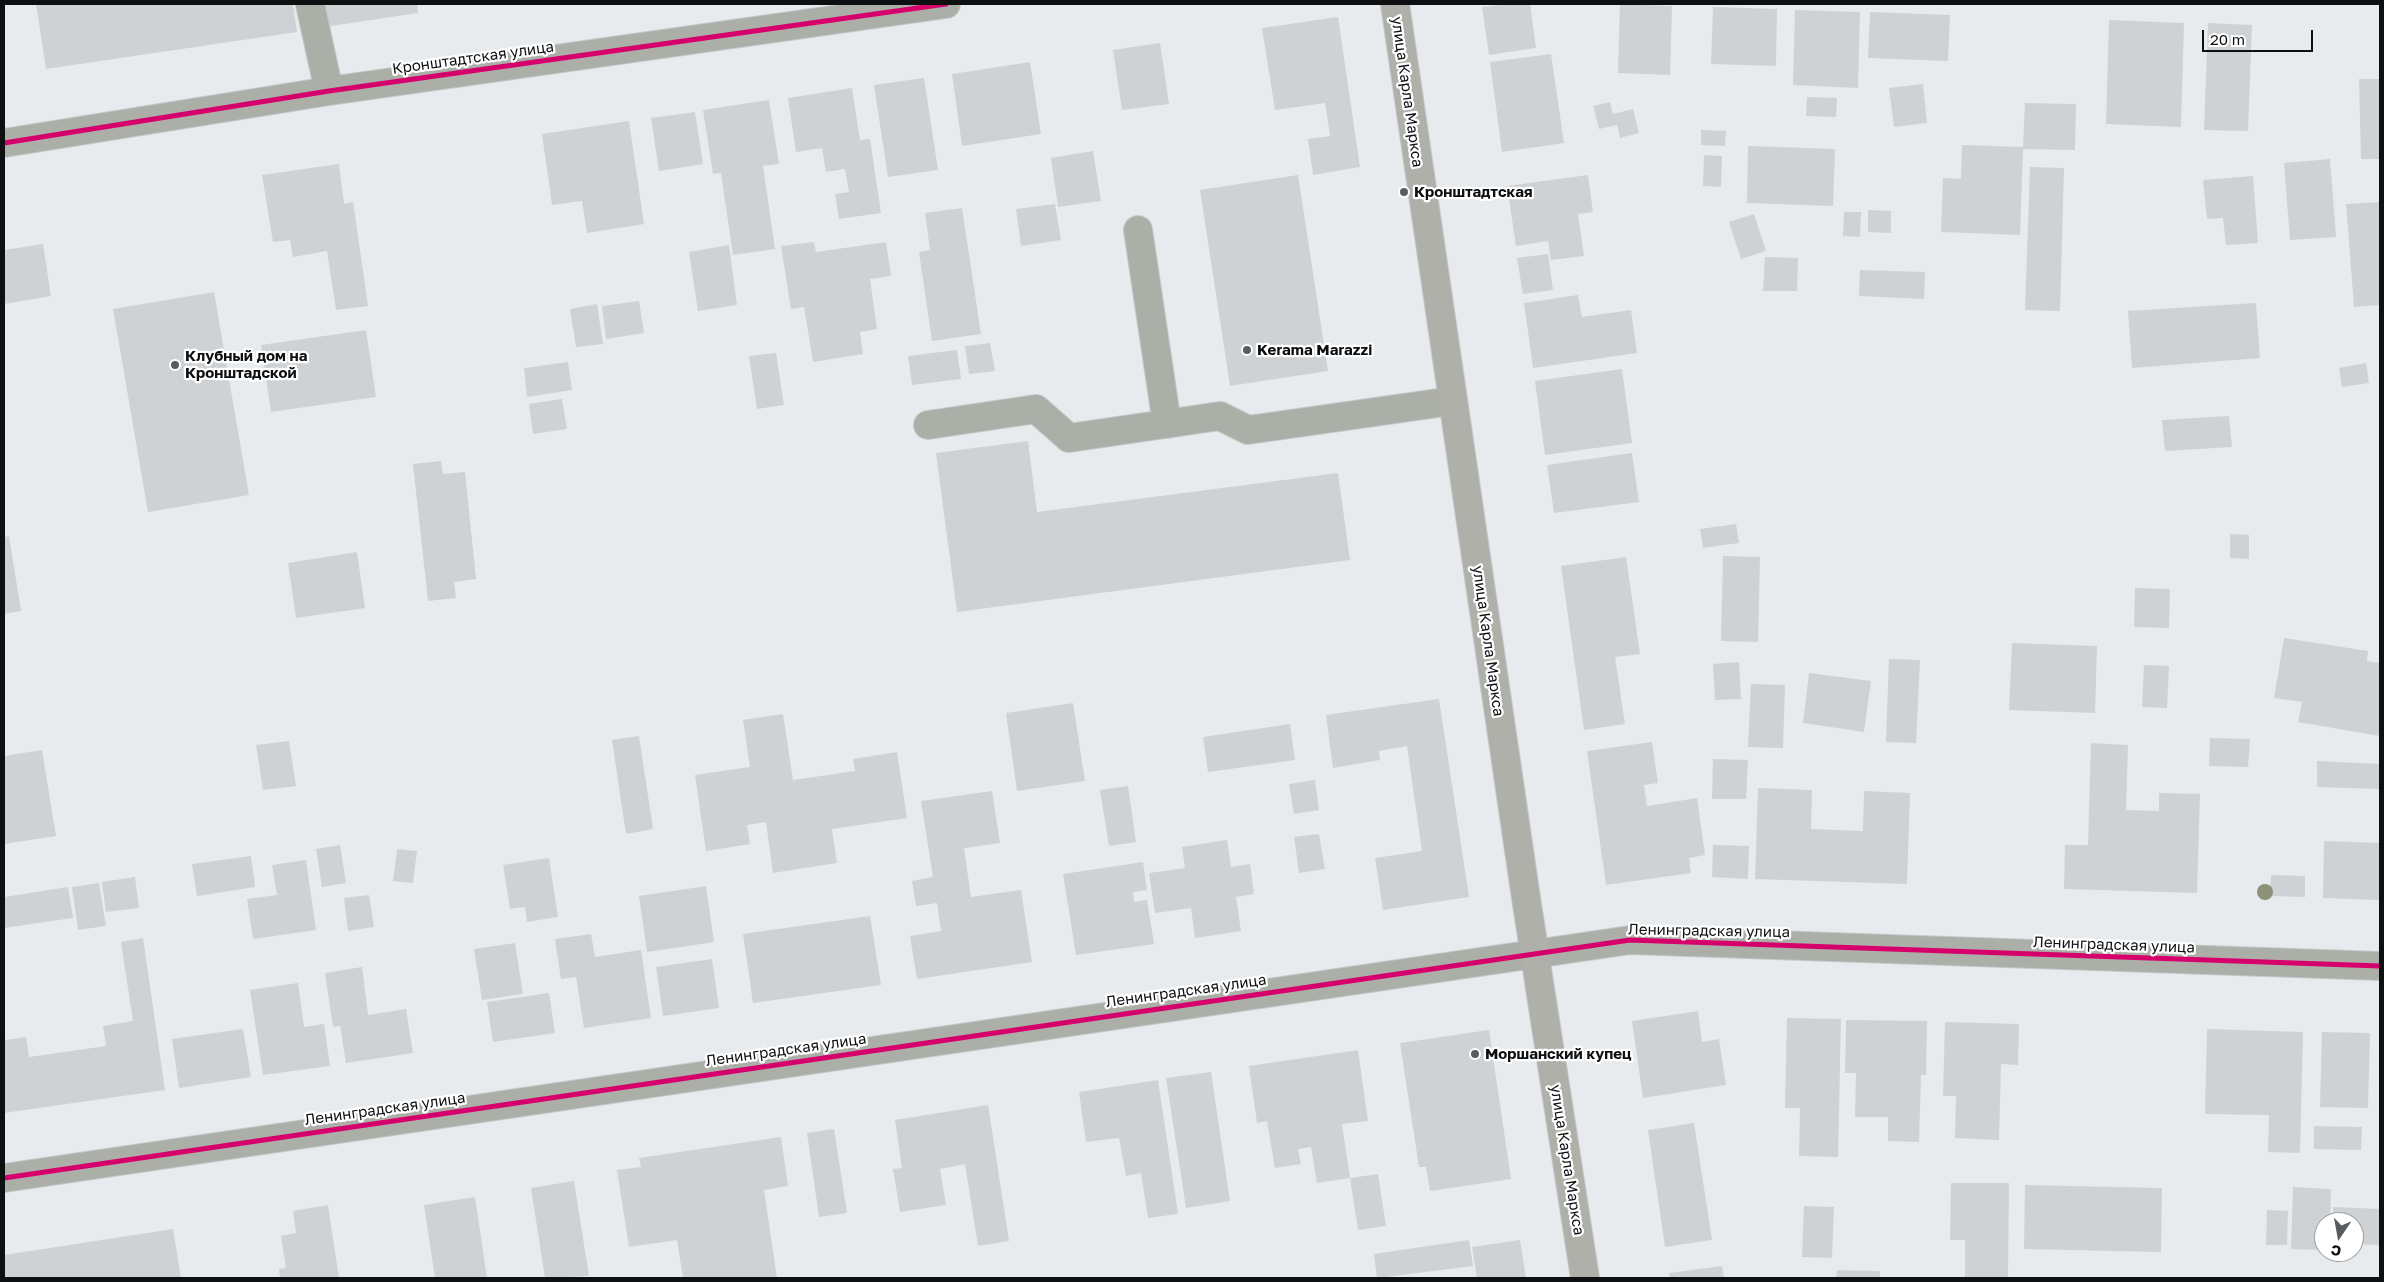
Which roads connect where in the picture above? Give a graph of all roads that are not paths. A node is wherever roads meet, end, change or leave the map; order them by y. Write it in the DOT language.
graph roads {
  1 [pos="310,4"];
  2 [pos="946,4"];
  3 [pos="1395,4"];
  4 [pos="329,91"];
  5 [pos="4,143"];
  6 [pos="1138,230"];
  7 [pos="1452,401"];
  8 [pos="1167,424"];
  9 [pos="928,425"];
  10 [pos="1534,953"];
  11 [pos="2380,966"];
  12 [pos="4,1178"];
  13 [pos="1585,1278"];
  1 -- 4 [label="street"];
  2 -- 4 [label="street, Кронштадтская улица"];
  3 -- 7 [label="main road, улица Карла Маркса"];
  4 -- 5 [label="street, Кронштадтская улица"];
  6 -- 8 [label="street"];
  7 -- 8 [label="street"];
  7 -- 10 [label="main road, улица Карла Маркса"];
  8 -- 9 [label="street"];
  10 -- 11 [label="street, Ленинградская улица"];
  10 -- 12 [label="street, Ленинградская улица"];
  10 -- 13 [label="main road, улица Карла Маркса"];
}
